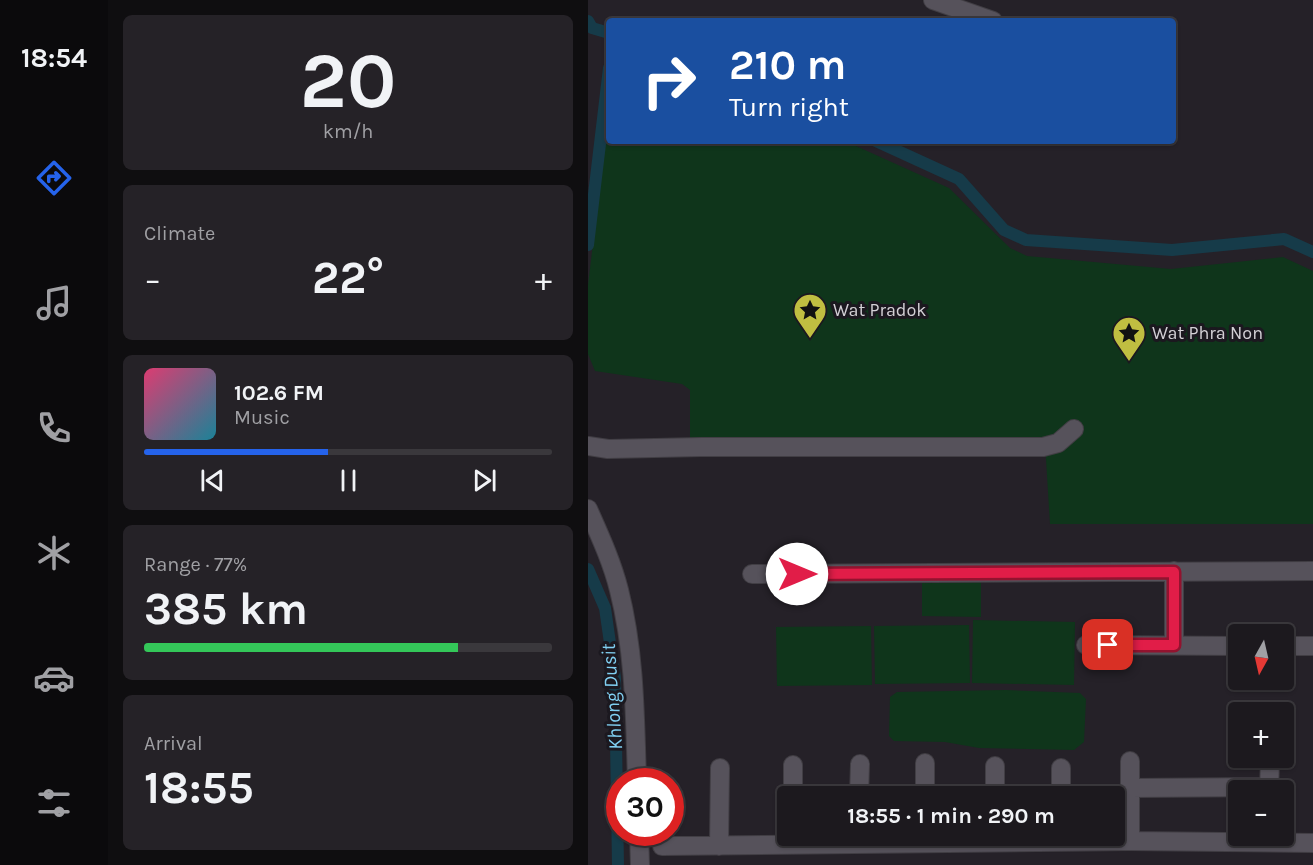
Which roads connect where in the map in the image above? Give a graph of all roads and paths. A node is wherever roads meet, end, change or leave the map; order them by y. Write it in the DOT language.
graph roads {
  1 [pos="933,0"];
  2 [pos="984,18"];
  3 [pos="1074,429"];
  4 [pos="588,446"];
  5 [pos="588,509"];
  6 [pos="1313,571"];
  7 [pos="1174,572"];
  8 [pos="752,574"];
  9 [pos="1086,645"];
  10 [pos="1174,645"];
  11 [pos="1228,645"];
  12 [pos="1294,646"];
  13 [pos="1313,646"];
  14 [pos="1130,761"];
  15 [pos="925,763"];
  16 [pos="860,764"];
  17 [pos="793,765"];
  18 [pos="995,766"];
  19 [pos="637,768"];
  20 [pos="720,768"];
  21 [pos="1061,768"];
  22 [pos="793,786"];
  23 [pos="859,786"];
  24 [pos="925,786"];
  25 [pos="995,786"];
  26 [pos="1060,786"];
  27 [pos="1130,788"];
  28 [pos="1228,789"];
  29 [pos="1228,840"];
  30 [pos="777,841"];
  31 [pos="1125,841"];
  32 [pos="1130,841"];
  33 [pos="1294,841"];
  34 [pos="1313,843"];
  35 [pos="639,846"];
  36 [pos="684,846"];
  37 [pos="719,846"];
  38 [pos="640,865"];
  1 -- 2 [label="street"];
  3 -- 4 [label="street"];
  5 -- 19 [label="street"];
  6 -- 7 [label="street"];
  7 -- 8 [label="street"];
  7 -- 10 [label="street"];
  9 -- 10 [label="street"];
  10 -- 11 [label="street"];
  12 -- 13 [label="street"];
  14 -- 27 [label="street"];
  15 -- 24 [label="street"];
  16 -- 23 [label="street"];
  17 -- 22 [label="street"];
  18 -- 25 [label="street"];
  20 -- 37 [label="street"];
  21 -- 26 [label="street"];
  27 -- 28 [label="street"];
  27 -- 32 [label="street"];
  29 -- 32 [label="street"];
  30 -- 37 [label="street"];
  31 -- 32 [label="street"];
  33 -- 34 [label="street"];
  35 -- 38 [label="street"];
  36 -- 37 [label="street"];
}
